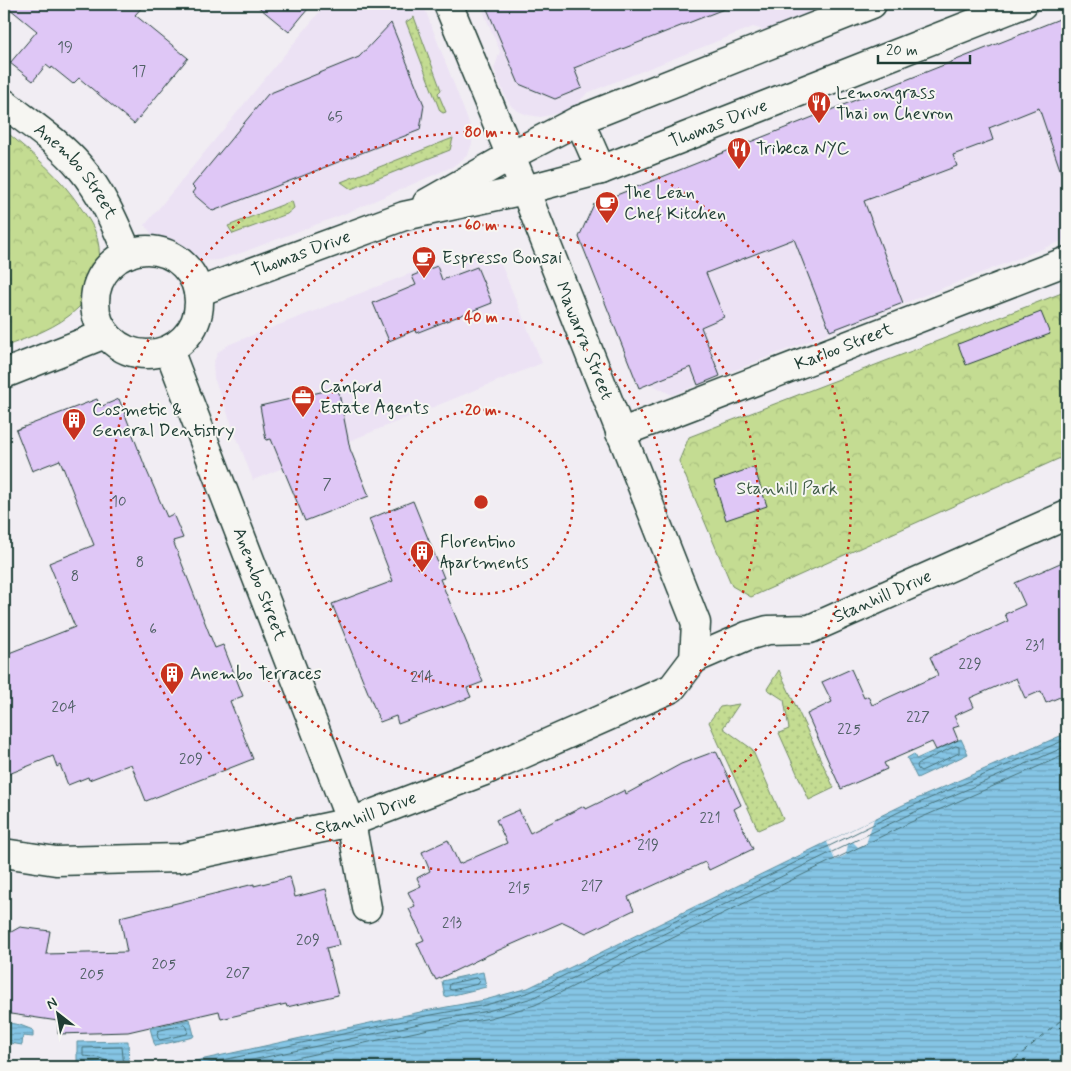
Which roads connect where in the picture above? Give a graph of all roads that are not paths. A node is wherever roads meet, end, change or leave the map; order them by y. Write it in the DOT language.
graph roads {
  1 [pos="448,4"];
  2 [pos="872,4"];
  3 [pos="1023,4"];
  4 [pos="4,103"];
  5 [pos="579,120"];
  6 [pos="510,156"];
  7 [pos="601,170"];
  8 [pos="525,190"];
  9 [pos="404,216"];
  10 [pos="128,254"];
  11 [pos="1067,261"];
  12 [pos="198,292"];
  13 [pos="105,334"];
  14 [pos="169,350"];
  15 [pos="4,374"];
  16 [pos="620,433"];
  17 [pos="1067,514"];
  18 [pos="694,659"];
  19 [pos="351,822"];
  20 [pos="4,853"];
  21 [pos="367,908"];
  1 -- 6 [label="street, Mawarra Street"];
  2 -- 5 [label="street, Thomas Drive"];
  3 -- 7 [label="street, Thomas Drive"];
  4 -- 10 [label="street, Anembo Street"];
  5 -- 6 [label="street, Thomas Drive"];
  5 -- 7 [label="street"];
  6 -- 8 [label="street, Mawarra Street"];
  6 -- 9 [label="street, Thomas Drive"];
  7 -- 8 [label="street, Thomas Drive"];
  8 -- 9 [label="street, Thomas Drive"];
  8 -- 16 [label="street, Mawarra Street"];
  9 -- 12 [label="street, Thomas Drive"];
  10 -- 12 [label="street"];
  10 -- 13 [label="street"];
  11 -- 16 [label="street, Karloo Street"];
  12 -- 14 [label="street"];
  13 -- 14 [label="street"];
  13 -- 15 [label="street"];
  14 -- 19 [label="street, Anembo Street"];
  16 -- 18 [label="street, Mawarra Street"];
  17 -- 18 [label="street, Stanhill Drive"];
  18 -- 19 [label="street, Stanhill Drive"];
  19 -- 20 [label="street, Stanhill Drive"];
  19 -- 21 [label="street, Anembo Street"];
}
